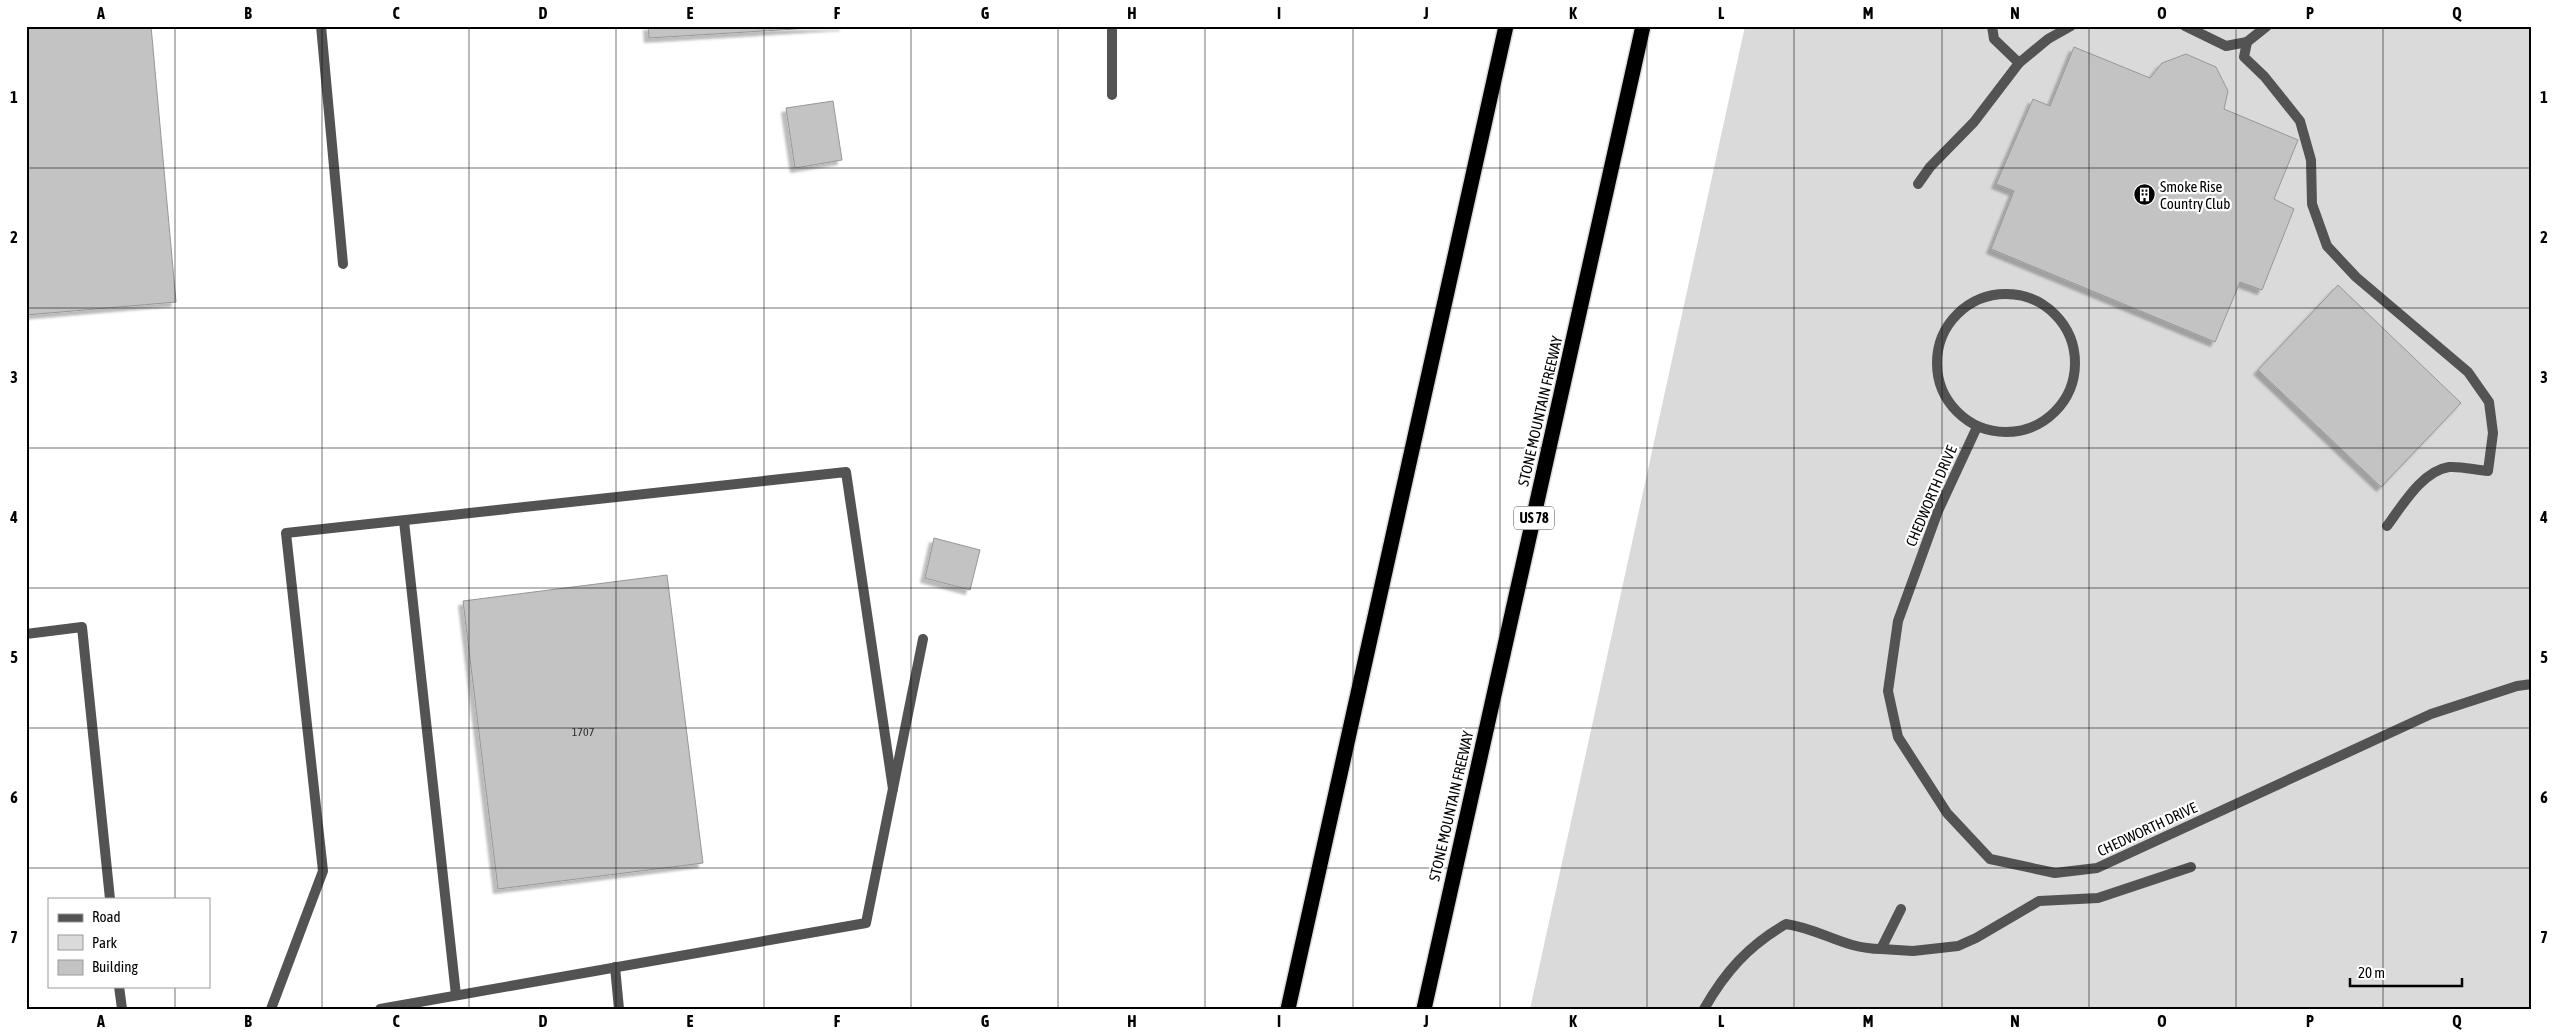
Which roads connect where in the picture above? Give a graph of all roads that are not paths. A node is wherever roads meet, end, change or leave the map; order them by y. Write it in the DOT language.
graph roads {
  1 [pos="321,26"];
  2 [pos="1112,26"];
  3 [pos="1506,26"];
  4 [pos="1643,26"];
  5 [pos="1992,26"];
  6 [pos="2071,26"];
  7 [pos="2185,26"];
  8 [pos="2267,26"];
  9 [pos="2247,42"];
  10 [pos="2020,63"];
  11 [pos="1112,96"];
  12 [pos="1918,184"];
  13 [pos="344,264"];
  14 [pos="1977,427"];
  15 [pos="404,520"];
  16 [pos="2387,526"];
  17 [pos="26,634"];
  18 [pos="923,639"];
  19 [pos="2532,684"];
  20 [pos="893,789"];
  21 [pos="2191,867"];
  22 [pos="110,898"];
  23 [pos="1901,909"];
  24 [pos="1881,949"];
  25 [pos="615,967"];
  26 [pos="119,988"];
  27 [pos="456,995"];
  28 [pos="122,1009"];
  29 [pos="272,1009"];
  30 [pos="380,1009"];
  31 [pos="620,1009"];
  32 [pos="1288,1009"];
  33 [pos="1424,1009"];
  34 [pos="1704,1009"];
  1 -- 13 [label="street"];
  2 -- 11 [label="street"];
  3 -- 32 [label="highway"];
  4 -- 33 [label="highway, STONE MOUNTAIN FREEWAY / US 78"];
  5 -- 10 [label="street"];
  6 -- 10 [label="street"];
  7 -- 9 [label="street"];
  8 -- 9 [label="street"];
  9 -- 16 [label="street"];
  10 -- 12 [label="street"];
  14 -- 14 [label="street"];
  14 -- 19 [label="street, CHEDWORTH DRIVE"];
  15 -- 20 [label="street"];
  15 -- 27 [label="street"];
  15 -- 29 [label="street"];
  17 -- 22 [label="street"];
  18 -- 20 [label="street"];
  20 -- 25 [label="street"];
  21 -- 24 [label="street"];
  23 -- 24 [label="street"];
  24 -- 34 [label="street"];
  25 -- 27 [label="street"];
  25 -- 31 [label="street"];
  26 -- 28 [label="street"];
  27 -- 30 [label="street"];
}
